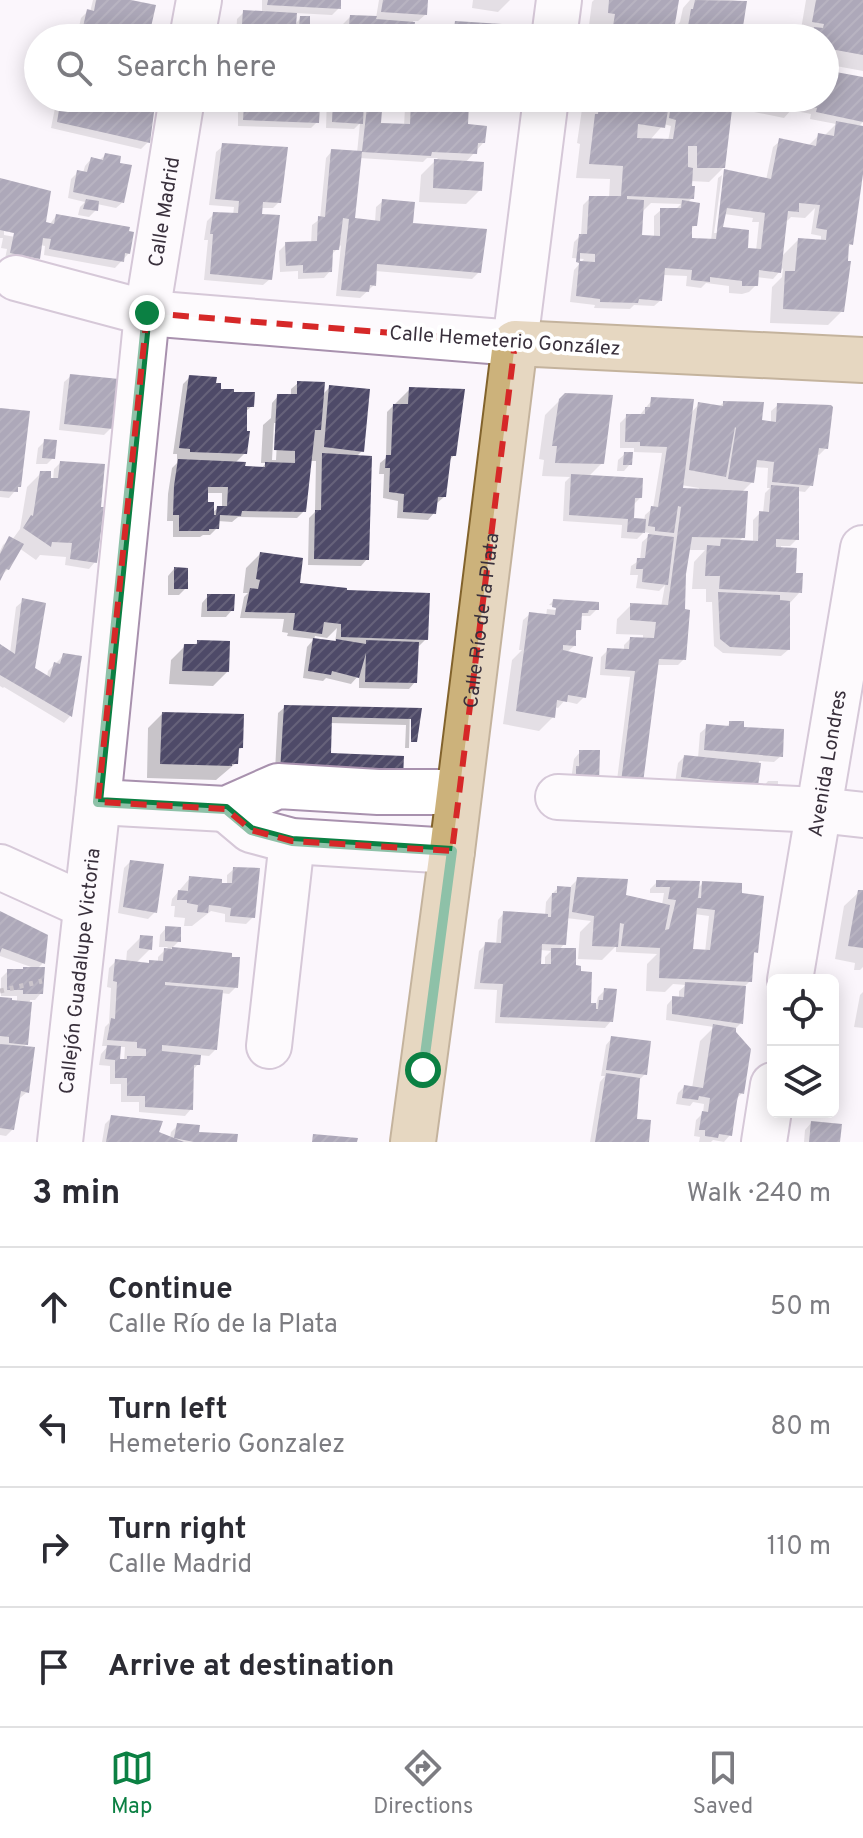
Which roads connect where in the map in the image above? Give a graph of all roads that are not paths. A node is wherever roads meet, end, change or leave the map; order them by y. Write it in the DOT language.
graph roads {
  1 [pos="199,0"];
  2 [pos="559,0"];
  3 [pos="195,24"];
  4 [pos="556,24"];
  5 [pos="180,112"];
  6 [pos="544,112"];
  7 [pos="16,278"];
  8 [pos="147,313"];
  9 [pos="515,343"];
  10 [pos="863,360"];
  11 [pos="863,548"];
  12 [pos="459,792"];
  13 [pos="558,797"];
  14 [pos="98,802"];
  15 [pos="226,809"];
  16 [pos="818,810"];
  17 [pos="863,815"];
  18 [pos="292,841"];
  19 [pos="452,851"];
  20 [pos="0,867"];
  21 [pos="86,906"];
  22 [pos="791,974"];
  23 [pos="269,1046"];
  24 [pos="768,1118"];
  25 [pos="60,1142"];
  26 [pos="413,1142"];
  27 [pos="764,1142"];
  1 -- 3 [label="street"];
  2 -- 4 [label="street"];
  5 -- 8 [label="street, Calle Madrid"];
  6 -- 9 [label="street, Calle Río de la Plata"];
  7 -- 8 [label="street, Calle Hemeterio González"];
  8 -- 9 [label="street, Calle Hemeterio González"];
  8 -- 14 [label="street, Calle Madrid"];
  9 -- 10 [label="main road, Calle Hemeterio González"];
  9 -- 12 [label="main road, Calle Río de la Plata"];
  11 -- 16 [label="street, Avenida Londres"];
  12 -- 15 [label="street"];
  12 -- 19 [label="main road, Calle Río de la Plata"];
  13 -- 16 [label="street"];
  14 -- 15 [label="street"];
  14 -- 21 [label="street, Callejón Guadalupe Victoria"];
  15 -- 18 [label="street"];
  16 -- 17 [label="street"];
  16 -- 22 [label="street, Avenida Londres"];
  18 -- 19 [label="street"];
  18 -- 23 [label="street"];
  19 -- 26 [label="main road, Calle Río de la Plata"];
  20 -- 21 [label="street"];
  21 -- 25 [label="street, Callejón Guadalupe Victoria"];
  24 -- 27 [label="street"];
}
